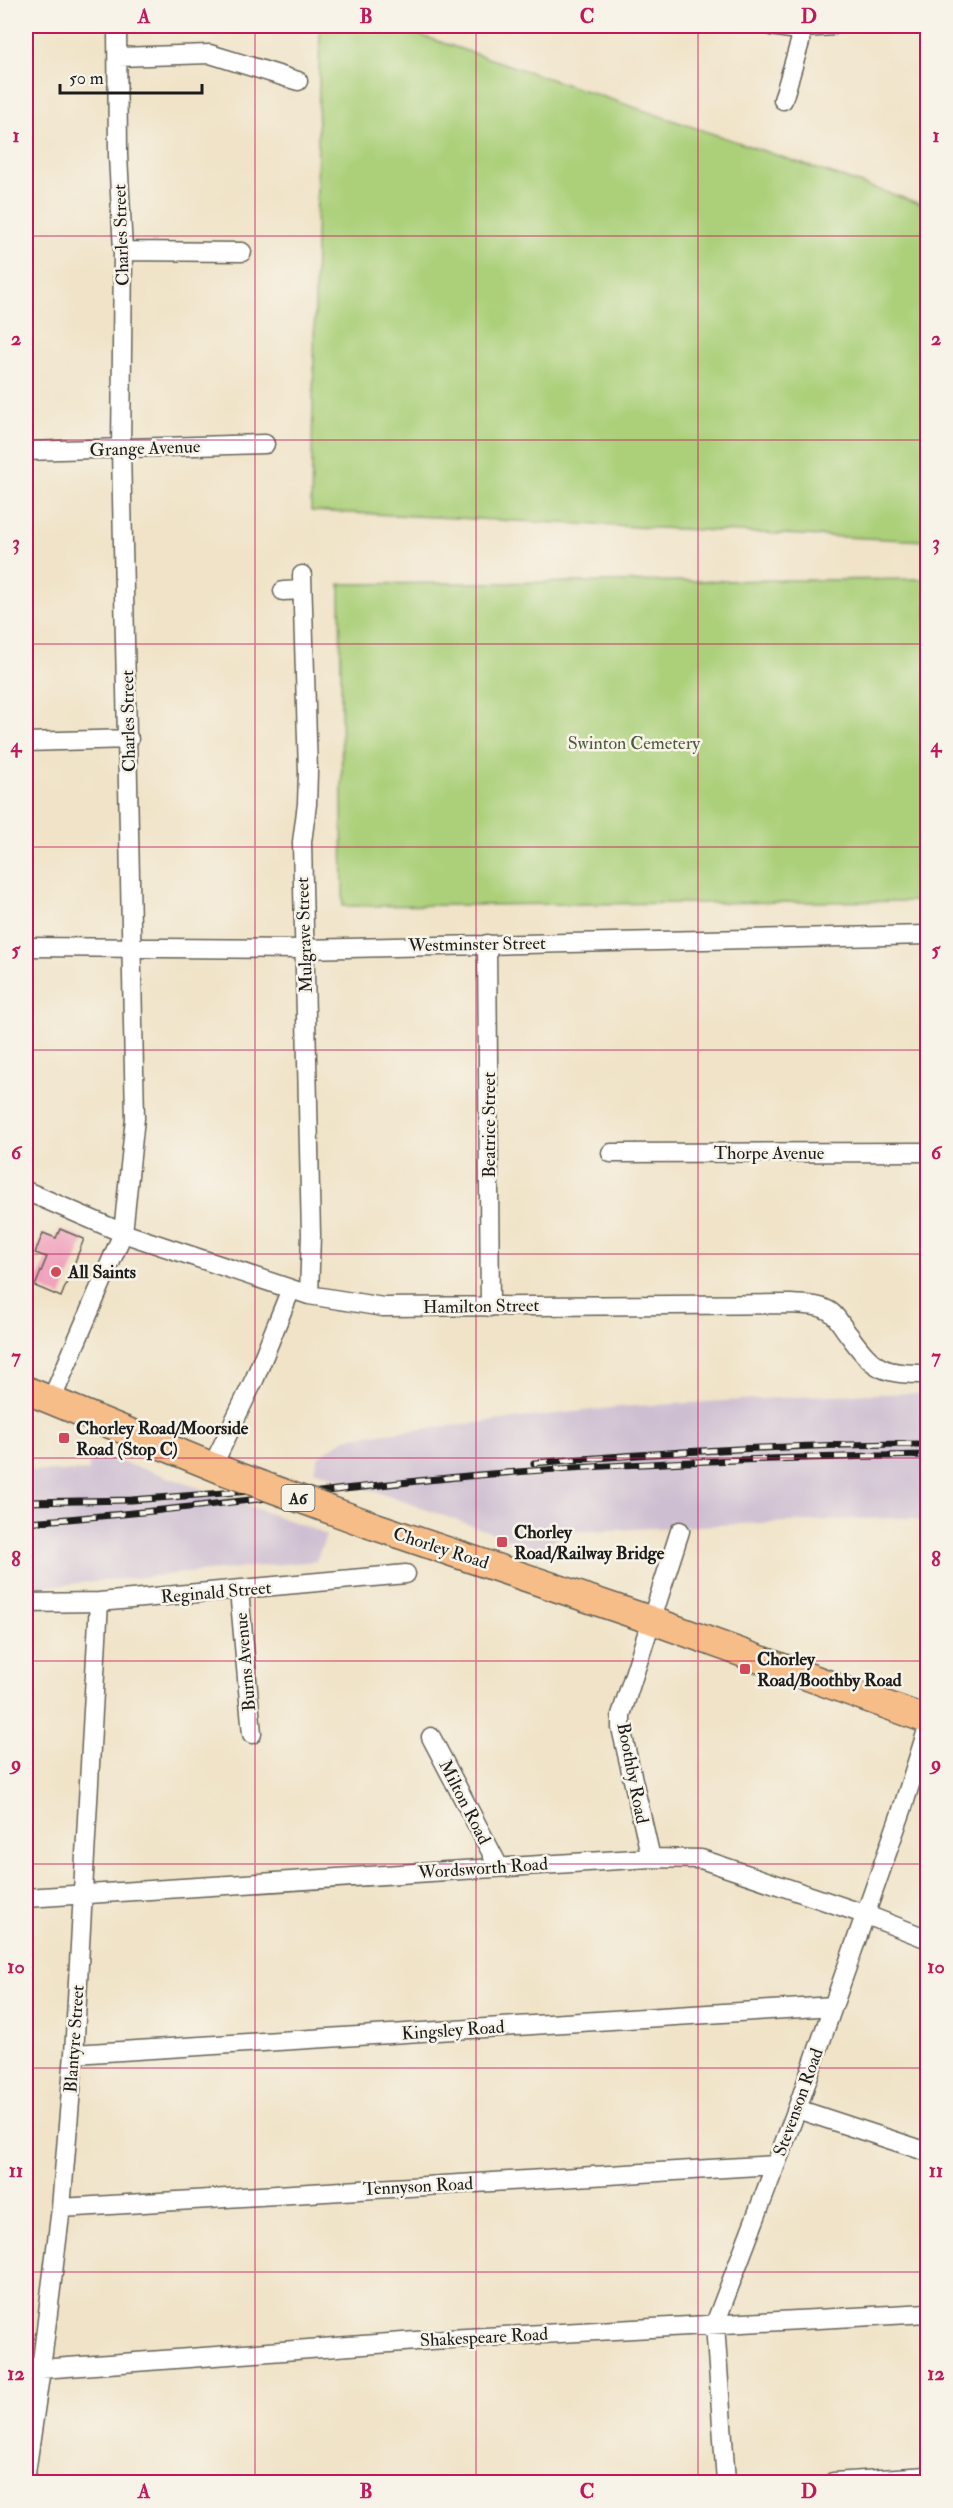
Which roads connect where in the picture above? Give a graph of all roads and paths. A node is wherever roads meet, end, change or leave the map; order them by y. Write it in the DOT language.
graph roads {
  1 [pos="117,26"];
  2 [pos="771,26"];
  3 [pos="832,26"];
  4 [pos="801,28"];
  5 [pos="118,57"];
  6 [pos="298,81"];
  7 [pos="783,100"];
  8 [pos="123,252"];
  9 [pos="242,252"];
  10 [pos="265,444"];
  11 [pos="122,449"];
  12 [pos="26,451"];
  13 [pos="283,591"];
  14 [pos="129,739"];
  15 [pos="26,742"];
  16 [pos="927,935"];
  17 [pos="487,944"];
  18 [pos="26,947"];
  19 [pos="131,949"];
  20 [pos="303,949"];
  21 [pos="927,1152"];
  22 [pos="611,1153"];
  23 [pos="26,1191"];
  24 [pos="123,1233"];
  25 [pos="300,1292"];
  26 [pos="490,1307"];
  27 [pos="927,1374"];
  28 [pos="26,1390"];
  29 [pos="51,1401"];
  30 [pos="218,1469"];
  31 [pos="680,1531"];
  32 [pos="406,1574"];
  33 [pos="239,1590"];
  34 [pos="99,1602"];
  35 [pos="26,1604"];
  36 [pos="651,1620"];
  37 [pos="927,1720"];
  38 [pos="927,1726"];
  39 [pos="252,1734"];
  40 [pos="432,1737"];
  41 [pos="651,1858"];
  42 [pos="499,1867"];
  43 [pos="81,1896"];
  44 [pos="26,1898"];
  45 [pos="864,1914"];
  46 [pos="927,1939"];
  47 [pos="833,2006"];
  48 [pos="74,2054"];
  49 [pos="797,2109"];
  50 [pos="927,2152"];
  51 [pos="775,2165"];
  52 [pos="60,2208"];
  53 [pos="927,2313"];
  54 [pos="714,2324"];
  55 [pos="33,2368"];
  56 [pos="26,2473"];
  57 [pos="927,2476"];
  58 [pos="726,2482"];
  59 [pos="833,2482"];
  1 -- 5 [label="street, Charles Street"];
  2 -- 4 [label="street"];
  3 -- 4 [label="street"];
  4 -- 7 [label="street"];
  5 -- 6 [label="street"];
  5 -- 8 [label="street, Charles Street"];
  8 -- 9 [label="street"];
  8 -- 11 [label="street, Charles Street"];
  10 -- 11 [label="street, Grange Avenue"];
  11 -- 12 [label="street, Grange Avenue"];
  11 -- 14 [label="street, Charles Street"];
  13 -- 20 [label="street, Mulgrave Street"];
  14 -- 15 [label="street"];
  14 -- 19 [label="street, Charles Street"];
  16 -- 17 [label="street, Westminster Street"];
  17 -- 20 [label="street, Westminster Street"];
  17 -- 26 [label="street, Beatrice Street"];
  18 -- 19 [label="street, Westminster Street"];
  19 -- 20 [label="street, Westminster Street"];
  19 -- 24 [label="street, Charles Street"];
  20 -- 25 [label="street, Mulgrave Street"];
  21 -- 22 [label="street, Thorpe Avenue"];
  23 -- 24 [label="street, Hamilton Street"];
  24 -- 25 [label="street, Hamilton Street"];
  24 -- 29 [label="street, Charles Street"];
  25 -- 26 [label="street, Hamilton Street"];
  25 -- 30 [label="street, Mulgrave Street"];
  26 -- 27 [label="street, Hamilton Street"];
  28 -- 29 [label="main road, Chorley Road / A6"];
  29 -- 30 [label="main road, Chorley Road / A6"];
  30 -- 36 [label="main road, Chorley Road / A6, bridge"];
  31 -- 36 [label="street, Boothby Road"];
  32 -- 33 [label="street, Reginald Street"];
  33 -- 34 [label="street, Reginald Street"];
  33 -- 39 [label="street, Burns Avenue"];
  34 -- 35 [label="street, Reginald Street"];
  34 -- 43 [label="street, Blantyre Street"];
  36 -- 37 [label="main road, Chorley Road / A6"];
  36 -- 41 [label="street, Boothby Road"];
  38 -- 45 [label="street, Stevenson Road"];
  40 -- 42 [label="street, Milton Road"];
  41 -- 42 [label="street, Wordsworth Road"];
  41 -- 45 [label="street, Wordsworth Road"];
  42 -- 43 [label="street, Wordsworth Road"];
  43 -- 44 [label="street, Wordsworth Road"];
  43 -- 48 [label="street, Blantyre Street"];
  45 -- 46 [label="street, Wordsworth Road"];
  45 -- 47 [label="street, Stevenson Road"];
  47 -- 48 [label="street, Kingsley Road"];
  47 -- 49 [label="street, Stevenson Road"];
  48 -- 52 [label="street, Blantyre Street"];
  49 -- 50 [label="street"];
  49 -- 51 [label="street, Stevenson Road"];
  51 -- 52 [label="street, Tennyson Road"];
  51 -- 54 [label="street, Stevenson Road"];
  52 -- 55 [label="street, Blantyre Street"];
  53 -- 54 [label="street, Shakespeare Road"];
  54 -- 55 [label="street, Shakespeare Road"];
  54 -- 58 [label="street, Stevenson Road"];
  55 -- 56 [label="street, Blantyre Street"];
  57 -- 59 [label="street"];
}
